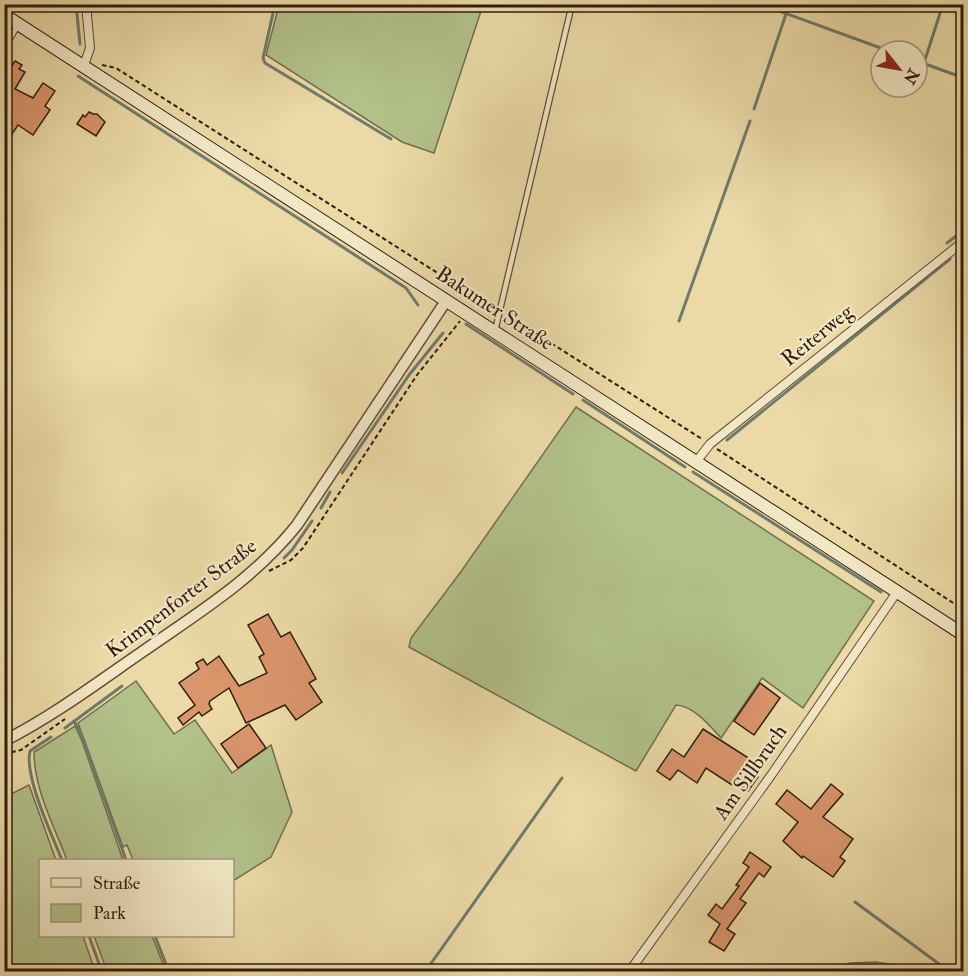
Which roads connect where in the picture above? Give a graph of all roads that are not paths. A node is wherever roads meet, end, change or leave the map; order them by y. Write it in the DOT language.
graph roads {
  1 [pos="86,4"];
  2 [pos="572,4"];
  3 [pos="4,15"];
  4 [pos="18,24"];
  5 [pos="4,48"];
  6 [pos="86,62"];
  7 [pos="961,246"];
  8 [pos="446,300"];
  9 [pos="495,332"];
  10 [pos="696,462"];
  11 [pos="897,592"];
  12 [pos="963,635"];
  13 [pos="4,741"];
  14 [pos="629,972"];
  1 -- 6 [label="street"];
  2 -- 9 [label="lane"];
  3 -- 4 [label="main road, Bakumer Straße"];
  4 -- 5 [label="lane"];
  4 -- 6 [label="main road, Bakumer Straße"];
  6 -- 8 [label="main road, Bakumer Straße"];
  7 -- 10 [label="street, Reiterweg"];
  8 -- 9 [label="main road, Bakumer Straße"];
  8 -- 13 [label="street, Krimpenforter Straße"];
  9 -- 10 [label="main road, Bakumer Straße"];
  10 -- 11 [label="main road, Bakumer Straße"];
  11 -- 12 [label="main road, Bakumer Straße"];
  11 -- 14 [label="street, Am Sillbruch"];
}
